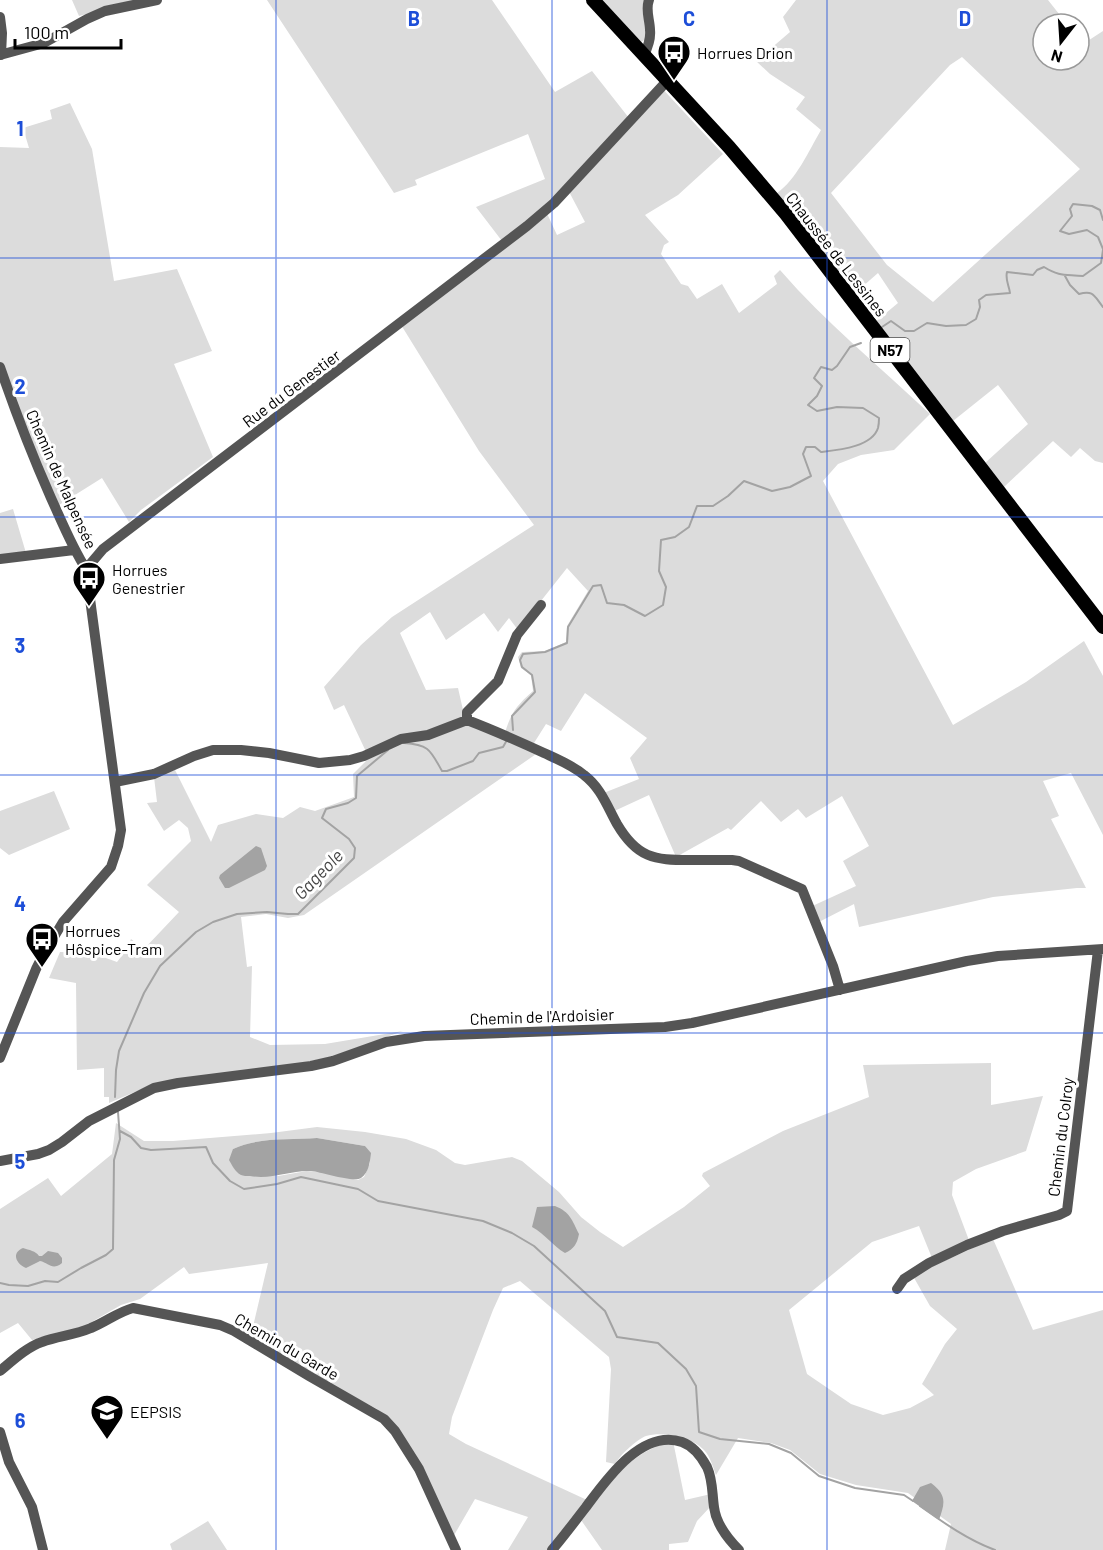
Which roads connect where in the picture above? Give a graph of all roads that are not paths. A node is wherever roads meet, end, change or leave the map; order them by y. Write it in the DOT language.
graph roads {
  1 [pos="157,0"];
  2 [pos="593,0"];
  3 [pos="649,0"];
  4 [pos="0,17"];
  5 [pos="1,55"];
  6 [pos="644,55"];
  7 [pos="667,81"];
  8 [pos="0,367"];
  9 [pos="74,550"];
  10 [pos="0,559"];
  11 [pos="86,569"];
  12 [pos="541,605"];
  13 [pos="1103,627"];
  14 [pos="467,720"];
  15 [pos="115,782"];
  16 [pos="1100,949"];
  17 [pos="840,990"];
  18 [pos="0,1058"];
  19 [pos="0,1161"];
  20 [pos="897,1289"];
  21 [pos="0,1371"];
  22 [pos="0,1431"];
  23 [pos="43,1550"];
  24 [pos="456,1550"];
  25 [pos="552,1550"];
  26 [pos="739,1550"];
  1 -- 5 [label="street"];
  2 -- 6 [label="main road, Chaussée de Lessines / N57"];
  3 -- 6 [label="street"];
  4 -- 5 [label="street"];
  6 -- 7 [label="main road, Chaussée de Lessines / N57"];
  7 -- 11 [label="street, Rue du Genestier"];
  7 -- 13 [label="main road, Chaussée de Lessines / N57"];
  8 -- 9 [label="street, Chemin de Malpensée"];
  9 -- 10 [label="street"];
  9 -- 11 [label="street, Chemin de Malpensée"];
  11 -- 15 [label="street"];
  12 -- 14 [label="street"];
  14 -- 15 [label="street"];
  14 -- 17 [label="street"];
  15 -- 18 [label="street"];
  16 -- 17 [label="street, Chemin de l'Ardoisier"];
  16 -- 20 [label="street, Chemin du Colroy"];
  17 -- 19 [label="street, Chemin de l'Ardoisier"];
  21 -- 24 [label="street, Chemin du Garde"];
  22 -- 23 [label="street"];
  25 -- 26 [label="street"];
}
